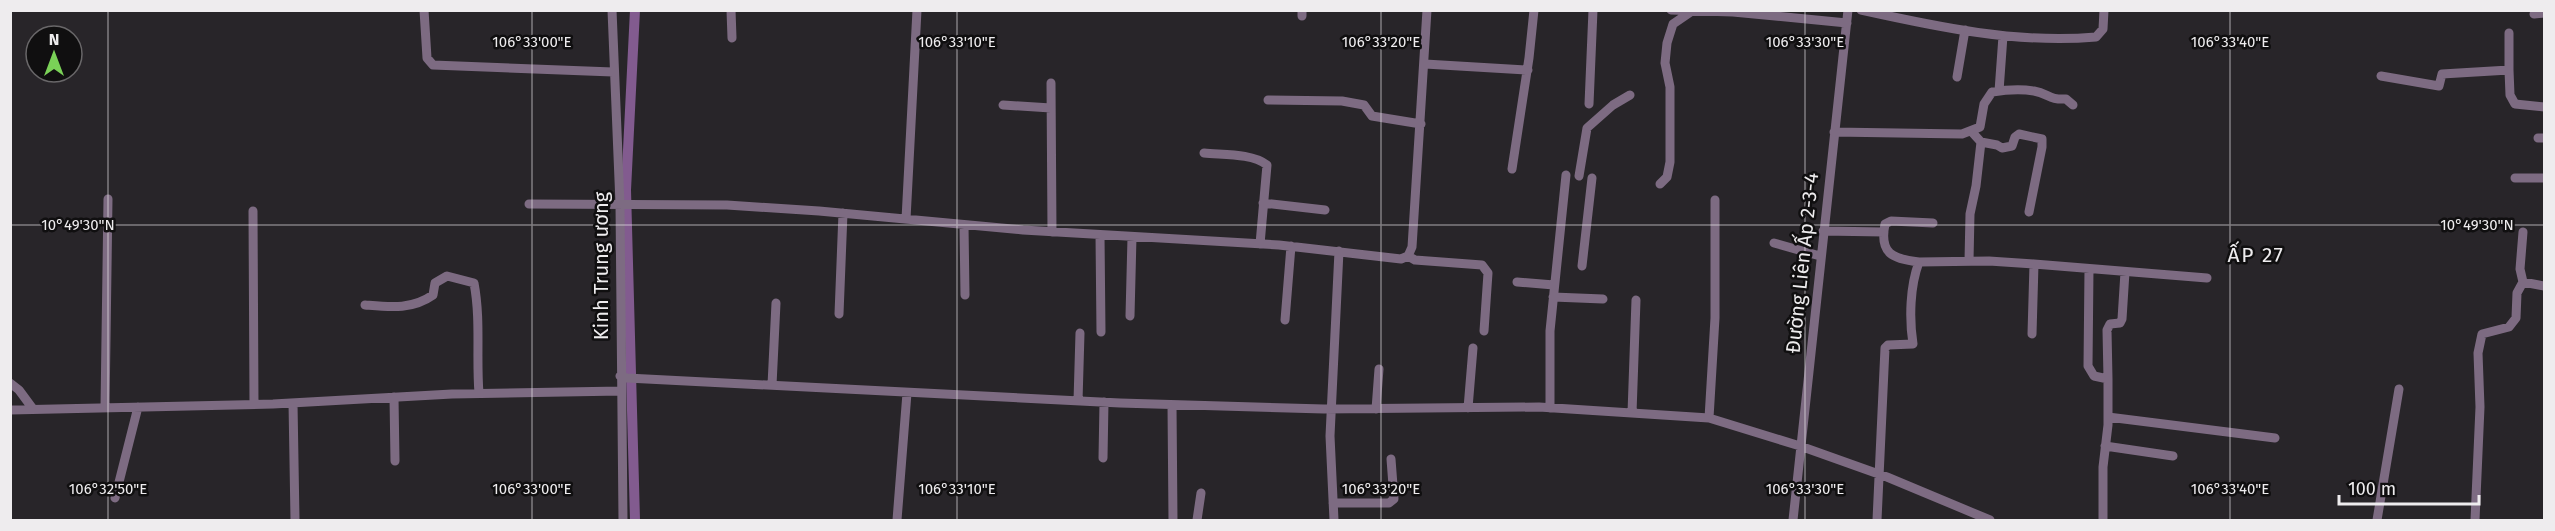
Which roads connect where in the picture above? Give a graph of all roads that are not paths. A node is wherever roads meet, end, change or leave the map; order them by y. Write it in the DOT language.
graph roads {
  1 [pos="424,10"];
  2 [pos="612,10"];
  3 [pos="731,10"];
  4 [pos="917,10"];
  5 [pos="1427,10"];
  6 [pos="1534,10"];
  7 [pos="1593,10"];
  8 [pos="1671,10"];
  9 [pos="1848,10"];
  10 [pos="1861,10"];
  11 [pos="2104,10"];
  12 [pos="1692,11"];
  13 [pos="1753,12"];
  14 [pos="1847,23"];
  15 [pos="1965,30"];
  16 [pos="2509,33"];
  17 [pos="2003,36"];
  18 [pos="732,38"];
  19 [pos="1425,64"];
  20 [pos="1527,70"];
  21 [pos="2509,70"];
  22 [pos="613,72"];
  23 [pos="2380,76"];
  24 [pos="1957,77"];
  25 [pos="1051,83"];
  26 [pos="1999,91"];
  27 [pos="1630,95"];
  28 [pos="1268,100"];
  29 [pos="1589,104"];
  30 [pos="1003,105"];
  31 [pos="2073,105"];
  32 [pos="2544,106"];
  33 [pos="1051,108"];
  34 [pos="1421,124"];
  35 [pos="1971,131"];
  36 [pos="1834,132"];
  37 [pos="1981,142"];
  38 [pos="1204,153"];
  39 [pos="1512,169"];
  40 [pos="1566,175"];
  41 [pos="1579,176"];
  42 [pos="1592,178"];
  43 [pos="2516,178"];
  44 [pos="2544,178"];
  45 [pos="1659,184"];
  46 [pos="108,199"];
  47 [pos="1715,200"];
  48 [pos="1263,203"];
  49 [pos="529,204"];
  50 [pos="623,204"];
  51 [pos="1325,210"];
  52 [pos="253,211"];
  53 [pos="2029,212"];
  54 [pos="843,213"];
  55 [pos="906,219"];
  56 [pos="1933,224"];
  57 [pos="964,225"];
  58 [pos="1823,231"];
  59 [pos="1052,232"];
  60 [pos="1884,232"];
  61 [pos="2523,232"];
  62 [pos="1100,235"];
  63 [pos="1132,237"];
  64 [pos="1774,243"];
  65 [pos="1260,244"];
  66 [pos="1291,246"];
  67 [pos="1340,251"];
  68 [pos="1408,256"];
  69 [pos="1820,256"];
  70 [pos="1969,261"];
  71 [pos="1919,262"];
  72 [pos="2034,264"];
  73 [pos="1582,266"];
  74 [pos="2089,269"];
  75 [pos="2125,272"];
  76 [pos="2207,278"];
  77 [pos="1516,282"];
  78 [pos="2523,282"];
  79 [pos="1554,285"];
  80 [pos="2544,285"];
  81 [pos="965,295"];
  82 [pos="1552,297"];
  83 [pos="1603,299"];
  84 [pos="1636,300"];
  85 [pos="776,303"];
  86 [pos="365,305"];
  87 [pos="839,314"];
  88 [pos="1130,316"];
  89 [pos="1285,320"];
  90 [pos="1484,331"];
  91 [pos="1101,332"];
  92 [pos="1080,333"];
  93 [pos="2032,334"];
  94 [pos="1473,348"];
  95 [pos="1379,369"];
  96 [pos="627,378"];
  97 [pos="2108,379"];
  98 [pos="10,383"];
  99 [pos="772,385"];
  100 [pos="2399,389"];
  101 [pos="621,390"];
  102 [pos="479,393"];
  103 [pos="907,393"];
  104 [pos="394,397"];
  105 [pos="1078,401"];
  106 [pos="1104,402"];
  107 [pos="292,403"];
  108 [pos="254,404"];
  109 [pos="1172,405"];
  110 [pos="138,407"];
  111 [pos="105,408"];
  112 [pos="1468,408"];
  113 [pos="1550,408"];
  114 [pos="33,409"];
  115 [pos="1332,409"];
  116 [pos="1376,409"];
  117 [pos="10,410"];
  118 [pos="1632,413"];
  119 [pos="2108,417"];
  120 [pos="1710,418"];
  121 [pos="2274,438"];
  122 [pos="1800,446"];
  123 [pos="2105,446"];
  124 [pos="2173,456"];
  125 [pos="1103,458"];
  126 [pos="1391,459"];
  127 [pos="395,461"];
  128 [pos="1879,474"];
  129 [pos="1201,493"];
  130 [pos="114,498"];
  131 [pos="1334,503"];
  132 [pos="1967,516"];
  133 [pos="295,520"];
  134 [pos="623,520"];
  135 [pos="897,520"];
  136 [pos="1173,520"];
  137 [pos="1197,520"];
  138 [pos="1334,520"];
  139 [pos="1793,520"];
  140 [pos="1877,520"];
  141 [pos="1990,520"];
  142 [pos="2103,520"];
  143 [pos="2377,520"];
  144 [pos="2475,520"];
  1 -- 22 [label="street"];
  2 -- 22 [label="street, Kinh Trung ương"];
  3 -- 18 [label="street"];
  4 -- 55 [label="street"];
  5 -- 19 [label="street"];
  6 -- 20 [label="street"];
  7 -- 29 [label="street"];
  8 -- 12 [label="street"];
  9 -- 14 [label="street, Đường Liên Ấp 2-3-4"];
  10 -- 15 [label="street"];
  11 -- 17 [label="street"];
  12 -- 13 [label="street"];
  12 -- 45 [label="street"];
  13 -- 14 [label="street"];
  14 -- 36 [label="street, Đường Liên Ấp 2-3-4"];
  15 -- 17 [label="street"];
  15 -- 24 [label="street"];
  16 -- 21 [label="street"];
  17 -- 26 [label="street"];
  19 -- 20 [label="street"];
  19 -- 34 [label="street"];
  20 -- 39 [label="street"];
  21 -- 23 [label="street"];
  21 -- 32 [label="street"];
  22 -- 50 [label="street, Kinh Trung ương"];
  25 -- 33 [label="street"];
  26 -- 31 [label="street"];
  26 -- 35 [label="street"];
  27 -- 41 [label="street"];
  28 -- 34 [label="street"];
  30 -- 33 [label="street"];
  33 -- 59 [label="street"];
  34 -- 68 [label="street"];
  35 -- 36 [label="street"];
  35 -- 37 [label="street"];
  36 -- 58 [label="street, Đường Liên Ấp 2-3-4"];
  37 -- 53 [label="street"];
  37 -- 70 [label="street"];
  38 -- 48 [label="street"];
  40 -- 79 [label="street"];
  42 -- 73 [label="street"];
  43 -- 44 [label="street"];
  46 -- 111 [label="street"];
  47 -- 120 [label="street"];
  48 -- 51 [label="street"];
  48 -- 65 [label="street"];
  49 -- 50 [label="street"];
  50 -- 54 [label="street"];
  50 -- 96 [label="street, Kinh Trung ương"];
  52 -- 108 [label="street"];
  54 -- 55 [label="street"];
  54 -- 87 [label="street"];
  55 -- 57 [label="street"];
  56 -- 60 [label="street"];
  57 -- 59 [label="street"];
  57 -- 81 [label="street"];
  58 -- 60 [label="street"];
  58 -- 69 [label="street, Đường Liên Ấp 2-3-4"];
  59 -- 62 [label="street"];
  60 -- 71 [label="street"];
  61 -- 78 [label="street"];
  62 -- 63 [label="street"];
  62 -- 91 [label="street"];
  63 -- 65 [label="street"];
  63 -- 88 [label="street"];
  64 -- 69 [label="street"];
  65 -- 66 [label="street"];
  66 -- 67 [label="street"];
  66 -- 89 [label="street"];
  67 -- 68 [label="street"];
  67 -- 115 [label="street"];
  68 -- 90 [label="street"];
  69 -- 122 [label="street, Đường Liên Ấp 2-3-4"];
  70 -- 71 [label="street"];
  70 -- 72 [label="street"];
  71 -- 128 [label="street"];
  72 -- 74 [label="street"];
  72 -- 93 [label="street"];
  74 -- 75 [label="street"];
  74 -- 97 [label="street"];
  75 -- 76 [label="street"];
  75 -- 97 [label="street"];
  77 -- 79 [label="street"];
  78 -- 80 [label="street"];
  78 -- 144 [label="street"];
  79 -- 82 [label="street"];
  82 -- 83 [label="street"];
  82 -- 113 [label="street"];
  84 -- 118 [label="street"];
  85 -- 99 [label="street"];
  86 -- 102 [label="street"];
  92 -- 105 [label="street"];
  94 -- 112 [label="street"];
  95 -- 116 [label="street"];
  96 -- 99 [label="street"];
  96 -- 101 [label="street, Kinh Trung ương"];
  97 -- 119 [label="street"];
  98 -- 114 [label="street"];
  99 -- 103 [label="street"];
  100 -- 143 [label="street"];
  101 -- 102 [label="street"];
  101 -- 134 [label="street, Kinh Trung ương"];
  102 -- 104 [label="street"];
  103 -- 105 [label="street"];
  103 -- 135 [label="street"];
  104 -- 107 [label="street"];
  104 -- 127 [label="street"];
  105 -- 106 [label="street"];
  106 -- 109 [label="street"];
  106 -- 125 [label="street"];
  107 -- 108 [label="street"];
  107 -- 133 [label="street"];
  108 -- 110 [label="street"];
  109 -- 115 [label="street"];
  109 -- 136 [label="street"];
  110 -- 111 [label="street"];
  110 -- 130 [label="street"];
  111 -- 114 [label="street"];
  112 -- 113 [label="street"];
  112 -- 116 [label="street"];
  113 -- 118 [label="street"];
  114 -- 117 [label="street"];
  115 -- 116 [label="street"];
  115 -- 131 [label="street"];
  118 -- 120 [label="street"];
  119 -- 121 [label="street"];
  119 -- 123 [label="street"];
  120 -- 122 [label="street"];
  122 -- 128 [label="street"];
  122 -- 139 [label="street, Đường Liên Ấp 2-3-4"];
  123 -- 124 [label="street"];
  123 -- 142 [label="street"];
  126 -- 131 [label="street"];
  128 -- 132 [label="street"];
  128 -- 140 [label="street"];
  129 -- 137 [label="street"];
  131 -- 138 [label="street"];
  132 -- 141 [label="street"];
}
